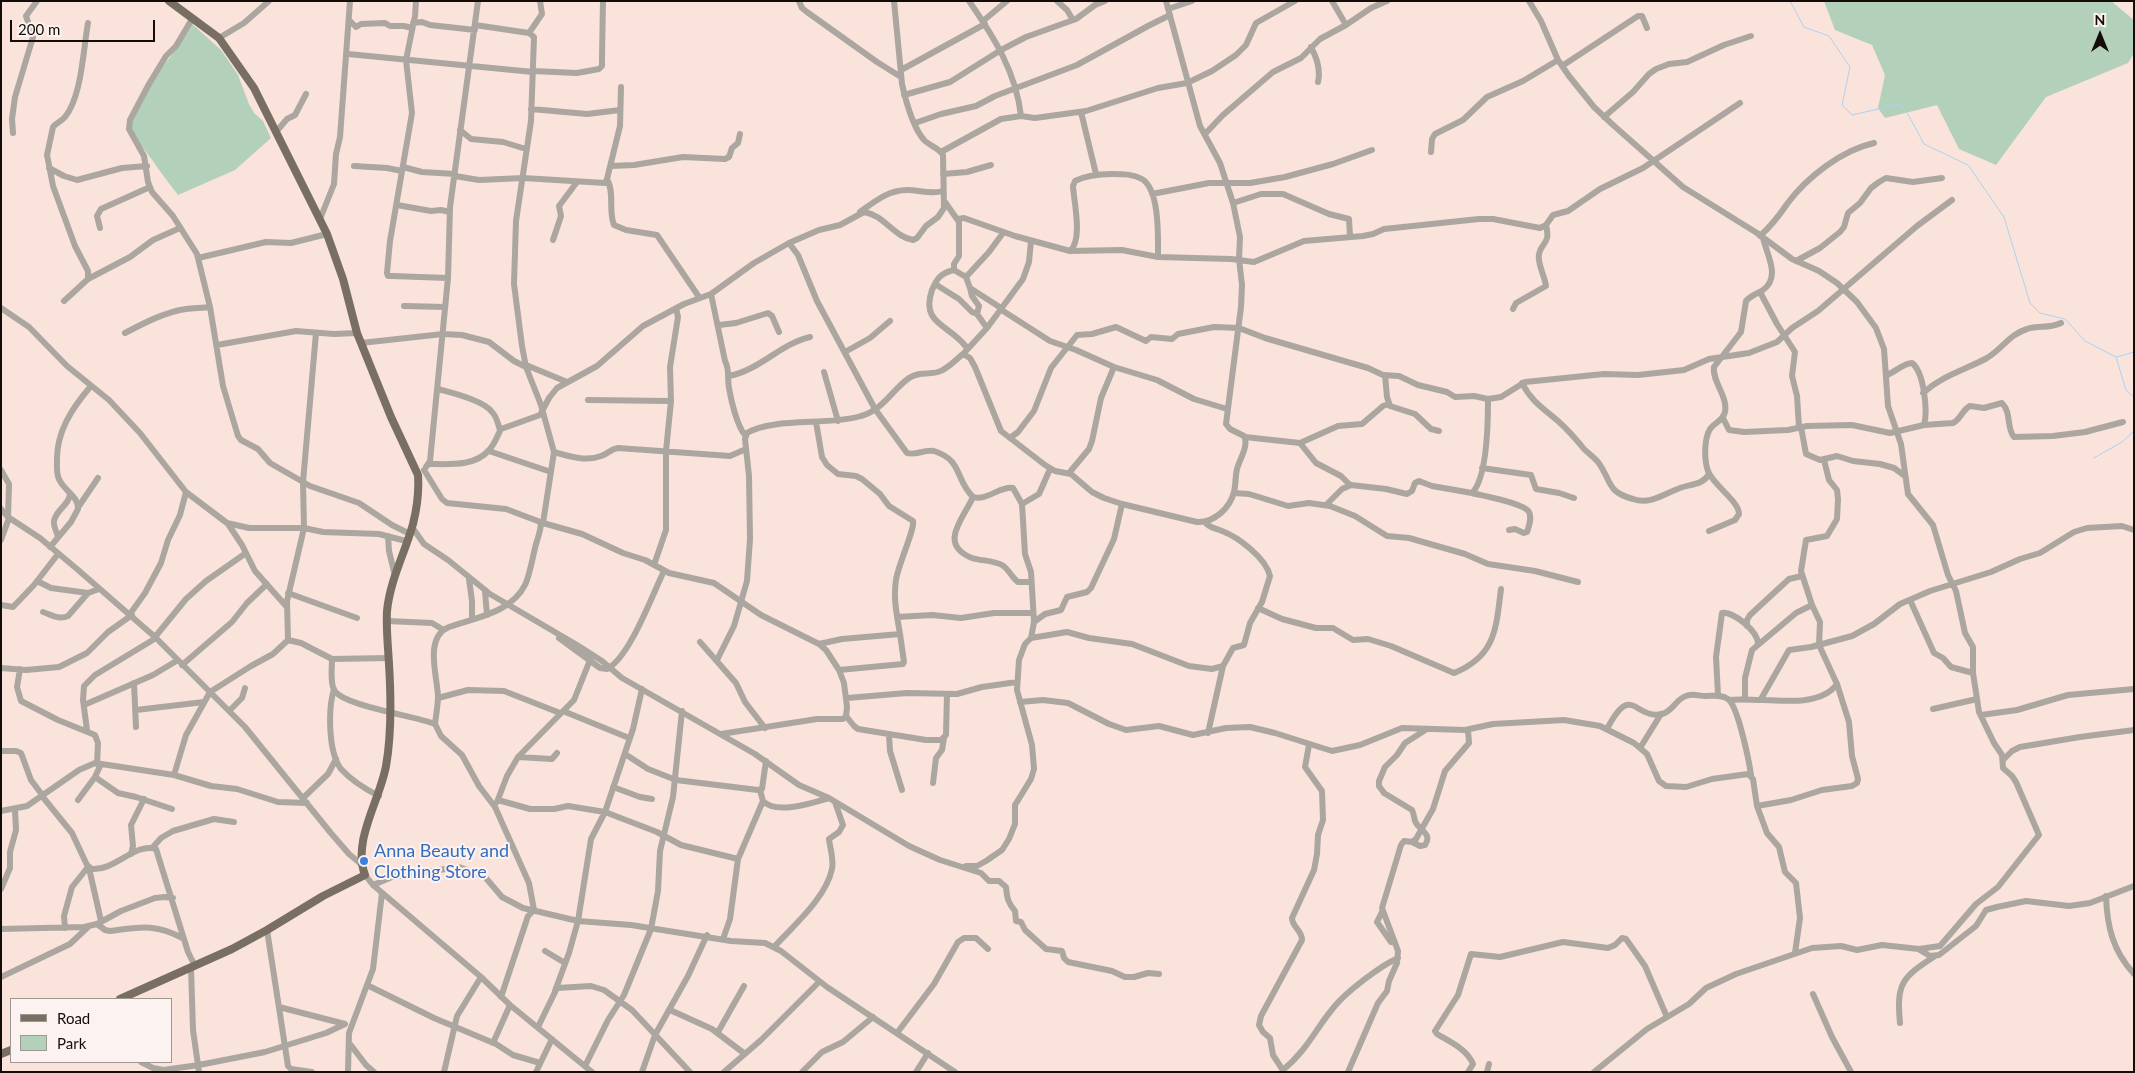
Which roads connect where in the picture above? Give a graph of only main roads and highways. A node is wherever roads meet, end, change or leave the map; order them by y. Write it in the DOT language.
graph roads {
  1 [pos="169,1"];
  2 [pos="122,998"];
  1 -- 2 [label="main road"];
}
